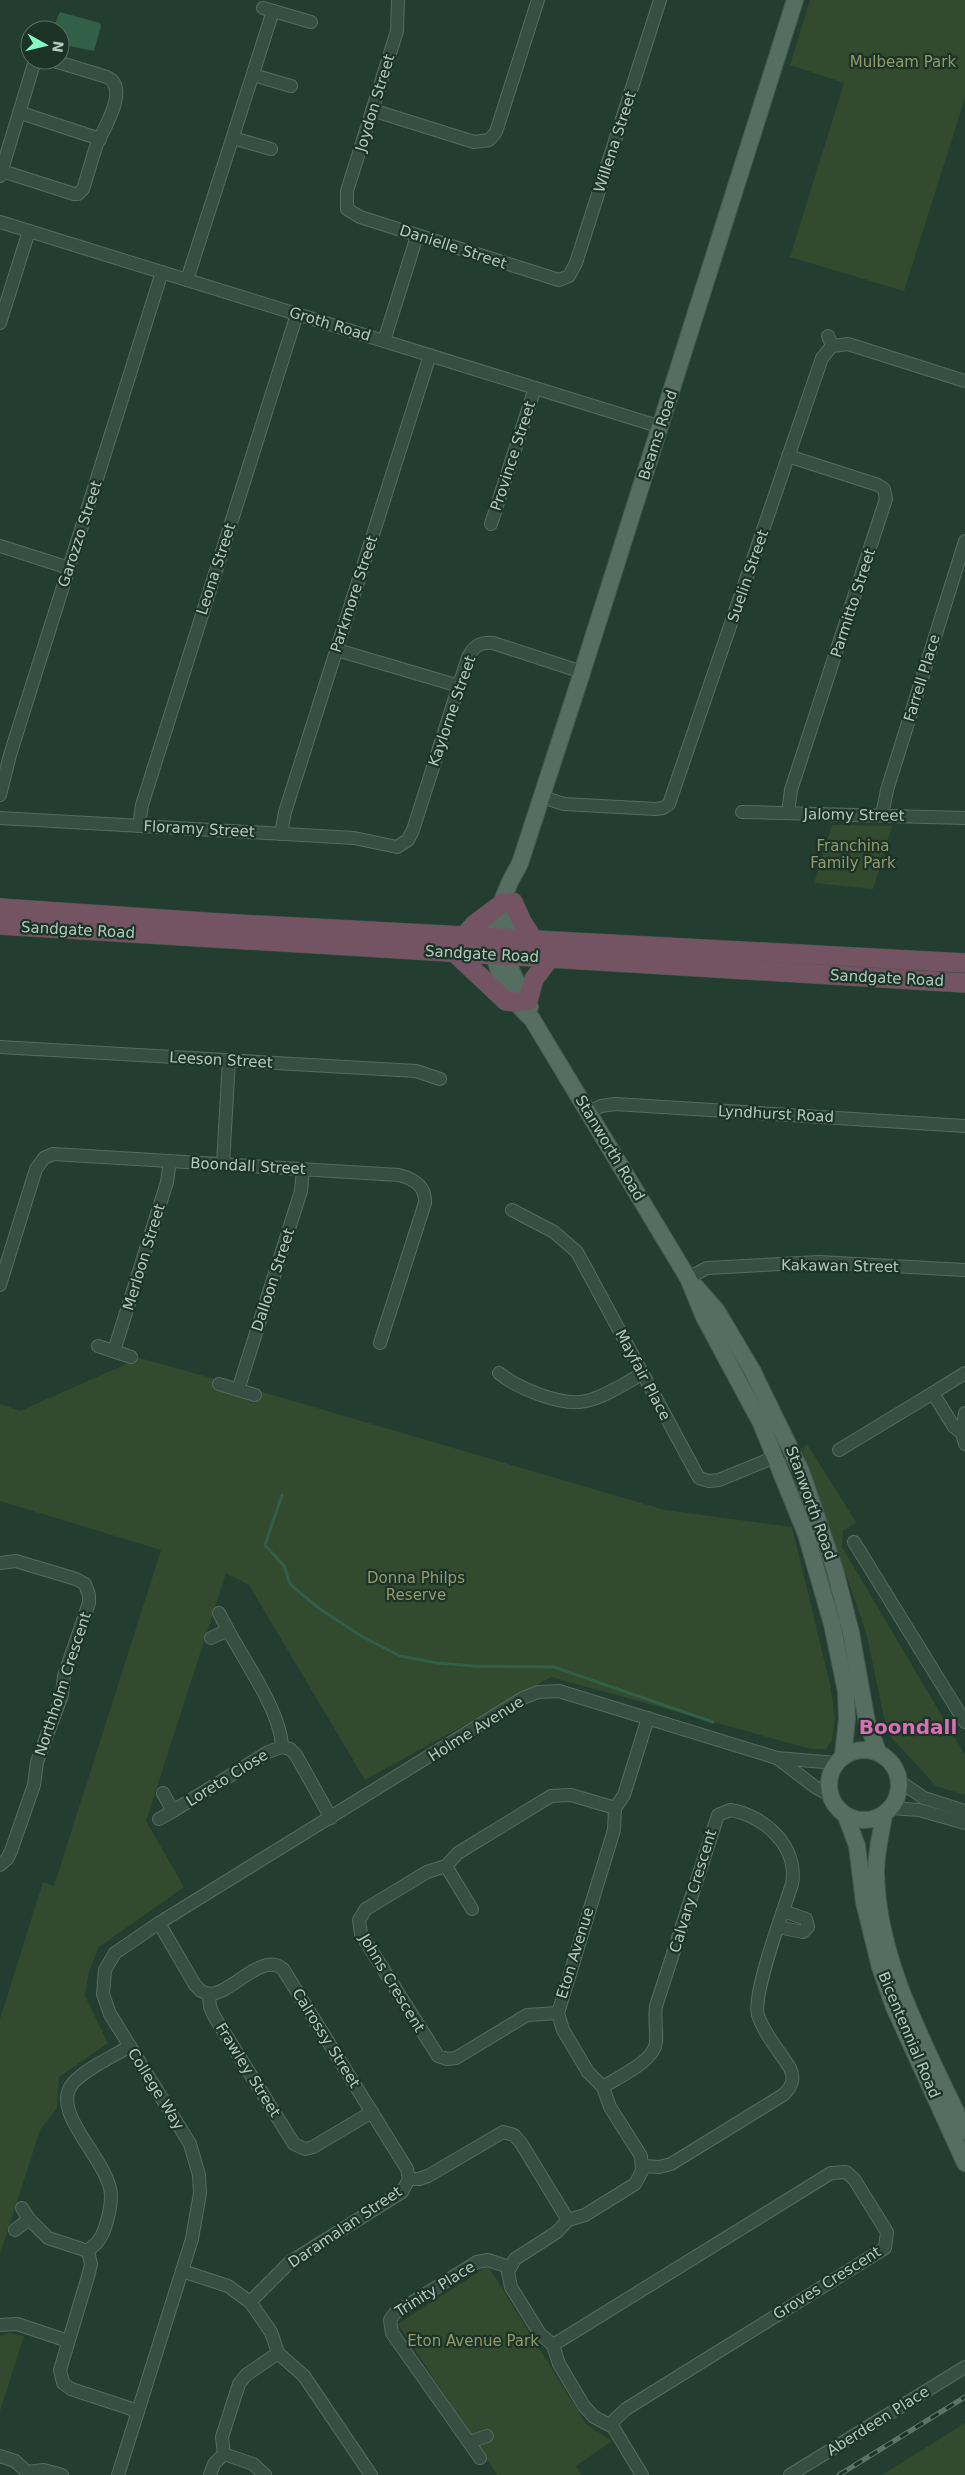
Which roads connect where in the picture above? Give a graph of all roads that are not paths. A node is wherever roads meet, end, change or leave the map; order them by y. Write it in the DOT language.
graph roads {
  1 [pos="398,0"];
  2 [pos="538,0"];
  3 [pos="660,0"];
  4 [pos="795,0"];
  5 [pos="312,22"];
  6 [pos="70,66"];
  7 [pos="32,70"];
  8 [pos="253,75"];
  9 [pos="291,86"];
  10 [pos="372,110"];
  11 [pos="21,113"];
  12 [pos="234,138"];
  13 [pos="100,139"];
  14 [pos="271,149"];
  15 [pos="1,174"];
  16 [pos="346,206"];
  17 [pos="0,222"];
  18 [pos="29,231"];
  19 [pos="417,236"];
  20 [pos="162,272"];
  21 [pos="564,279"];
  22 [pos="187,280"];
  23 [pos="297,314"];
  24 [pos="0,323"];
  25 [pos="384,341"];
  26 [pos="430,355"];
  27 [pos="965,381"];
  28 [pos="535,388"];
  29 [pos="660,427"];
  30 [pos="788,456"];
  31 [pos="491,524"];
  32 [pos="965,541"];
  33 [pos="0,546"];
  34 [pos="69,568"];
  35 [pos="337,650"];
  36 [pos="582,672"];
  37 [pos="459,686"];
  38 [pos="0,796"];
  39 [pos="542,797"];
  40 [pos="742,812"];
  41 [pos="788,813"];
  42 [pos="882,815"];
  43 [pos="0,818"];
  44 [pos="965,818"];
  45 [pos="139,826"];
  46 [pos="281,834"];
  47 [pos="396,847"];
  48 [pos="508,902"];
  49 [pos="0,908"];
  50 [pos="0,925"];
  51 [pos="465,935"];
  52 [pos="533,939"];
  53 [pos="501,946"];
  54 [pos="455,953"];
  55 [pos="550,958"];
  56 [pos="965,964"];
  57 [pos="965,983"];
  58 [pos="522,1001"];
  59 [pos="0,1047"];
  60 [pos="229,1060"];
  61 [pos="440,1079"];
  62 [pos="589,1112"];
  63 [pos="965,1126"];
  64 [pos="170,1161"];
  65 [pos="223,1164"];
  66 [pos="303,1169"];
  67 [pos="512,1210"];
  68 [pos="965,1270"];
  69 [pos="688,1278"];
  70 [pos="0,1285"];
  71 [pos="380,1343"];
  72 [pos="98,1346"];
  73 [pos="114,1352"];
  74 [pos="131,1357"];
  75 [pos="499,1373"];
  76 [pos="965,1373"];
  77 [pos="642,1374"];
  78 [pos="219,1384"];
  79 [pos="238,1390"];
  80 [pos="933,1393"];
  81 [pos="255,1396"];
  82 [pos="965,1413"];
  83 [pos="964,1439"];
  84 [pos="839,1450"];
  85 [pos="785,1454"];
  86 [pos="854,1542"];
  87 [pos="0,1563"];
  88 [pos="219,1613"];
  89 [pos="228,1630"];
  90 [pos="211,1638"];
  91 [pos="648,1718"];
  92 [pos="965,1722"];
  93 [pos="282,1747"];
  94 [pos="878,1752"];
  95 [pos="777,1758"];
  96 [pos="840,1760"];
  97 [pos="899,1781"];
  98 [pos="163,1793"];
  99 [pos="830,1795"];
  100 [pos="615,1808"];
  101 [pos="964,1809"];
  102 [pos="173,1811"];
  103 [pos="888,1812"];
  104 [pos="846,1816"];
  105 [pos="331,1818"];
  106 [pos="159,1819"];
  107 [pos="965,1823"];
  108 [pos="0,1865"];
  109 [pos="446,1866"];
  110 [pos="472,1909"];
  111 [pos="783,1911"];
  112 [pos="159,1923"];
  113 [pos="778,1926"];
  114 [pos="210,1994"];
  115 [pos="558,2013"];
  116 [pos="130,2046"];
  117 [pos="603,2087"];
  118 [pos="372,2112"];
  119 [pos="965,2131"];
  120 [pos="965,2163"];
  121 [pos="643,2166"];
  122 [pos="409,2179"];
  123 [pos="568,2220"];
  124 [pos="15,2230"];
  125 [pos="88,2251"];
  126 [pos="509,2267"];
  127 [pos="182,2270"];
  128 [pos="250,2302"];
  129 [pos="0,2325"];
  130 [pos="68,2341"];
  131 [pos="553,2345"];
  132 [pos="278,2353"];
  133 [pos="965,2367"];
  134 [pos="138,2411"];
  135 [pos="610,2424"];
  136 [pos="488,2436"];
  137 [pos="470,2442"];
  138 [pos="224,2454"];
  139 [pos="0,2456"];
  140 [pos="480,2458"];
  141 [pos="27,2473"];
  142 [pos="62,2475"];
  143 [pos="118,2475"];
  144 [pos="210,2475"];
  145 [pos="265,2475"];
  146 [pos="371,2475"];
  147 [pos="642,2475"];
  148 [pos="790,2475"];
  1 -- 10 [label="street, Joydon Street"];
  2 -- 10 [label="street"];
  3 -- 21 [label="street, Willena Street"];
  4 -- 29 [label="main road, Beams Road"];
  5 -- 8 [label="street"];
  6 -- 13 [label="street"];
  7 -- 11 [label="street"];
  8 -- 9 [label="street"];
  8 -- 12 [label="street"];
  10 -- 16 [label="street, Joydon Street"];
  11 -- 13 [label="street"];
  11 -- 15 [label="street"];
  12 -- 14 [label="street"];
  12 -- 22 [label="street"];
  13 -- 15 [label="street"];
  16 -- 19 [label="street, Danielle Street"];
  17 -- 18 [label="street, Groth Road"];
  18 -- 20 [label="street, Groth Road"];
  18 -- 24 [label="street"];
  19 -- 21 [label="street, Danielle Street"];
  19 -- 25 [label="street"];
  20 -- 22 [label="street, Groth Road"];
  20 -- 34 [label="street, Garozzo Street"];
  22 -- 23 [label="street, Groth Road"];
  23 -- 25 [label="street, Groth Road"];
  23 -- 45 [label="street, Leona Street"];
  25 -- 26 [label="street, Groth Road"];
  26 -- 28 [label="street, Groth Road"];
  26 -- 35 [label="street, Parkmore Street"];
  27 -- 30 [label="street, Suelin Street"];
  28 -- 29 [label="street, Groth Road"];
  28 -- 31 [label="street, Province Street"];
  29 -- 36 [label="main road, Beams Road"];
  30 -- 39 [label="street, Suelin Street"];
  30 -- 41 [label="street, Parmitto Street"];
  32 -- 42 [label="street, Farrell Place"];
  33 -- 34 [label="street"];
  34 -- 38 [label="street, Garozzo Street"];
  35 -- 37 [label="street"];
  35 -- 46 [label="street, Parkmore Street"];
  36 -- 37 [label="street, Kaylorne Street"];
  36 -- 39 [label="main road, Beams Road"];
  37 -- 47 [label="street, Kaylorne Street"];
  39 -- 48 [label="main road, Beams Road"];
  40 -- 41 [label="street, Jalomy Street"];
  41 -- 42 [label="street, Jalomy Street"];
  42 -- 44 [label="street, Jalomy Street"];
  43 -- 45 [label="street, Floramy Street"];
  45 -- 46 [label="street, Floramy Street"];
  46 -- 47 [label="street, Floramy Street"];
  48 -- 51 [label="highway"];
  48 -- 52 [label="highway"];
  48 -- 53 [label="main road, Beams Road"];
  49 -- 51 [label="highway, Sandgate Road"];
  50 -- 54 [label="highway, Sandgate Road"];
  51 -- 53 [label="highway, Sandgate Road"];
  52 -- 53 [label="highway, Sandgate Road"];
  52 -- 56 [label="highway, Sandgate Road"];
  53 -- 54 [label="highway, Sandgate Road"];
  53 -- 55 [label="highway, Sandgate Road"];
  53 -- 58 [label="main road, Stanworth Road"];
  54 -- 58 [label="highway"];
  55 -- 57 [label="highway, Sandgate Road"];
  55 -- 58 [label="highway"];
  58 -- 62 [label="main road, Stanworth Road"];
  59 -- 60 [label="street, Leeson Street"];
  60 -- 61 [label="street, Leeson Street"];
  60 -- 65 [label="street"];
  62 -- 63 [label="street, Lyndhurst Road"];
  62 -- 69 [label="main road, Stanworth Road"];
  64 -- 65 [label="street, Boondall Street"];
  64 -- 70 [label="street, Boondall Street"];
  64 -- 73 [label="street, Merloon Street"];
  65 -- 66 [label="street, Boondall Street"];
  66 -- 71 [label="street, Boondall Street"];
  66 -- 79 [label="street, Dalloon Street"];
  67 -- 77 [label="street, Mayfair Place"];
  68 -- 69 [label="street, Kakawan Street"];
  69 -- 85 [label="main road, Stanworth Road"];
  72 -- 73 [label="street"];
  73 -- 74 [label="street"];
  75 -- 77 [label="street"];
  76 -- 80 [label="street"];
  77 -- 85 [label="street, Mayfair Place"];
  78 -- 79 [label="street"];
  79 -- 81 [label="street"];
  80 -- 83 [label="street"];
  80 -- 84 [label="street"];
  82 -- 83 [label="street"];
  85 -- 94 [label="main road, Stanworth Road"];
  85 -- 96 [label="main road, Stanworth Road"];
  86 -- 92 [label="street, Stanworth Road"];
  87 -- 108 [label="street, Northholm Crescent"];
  88 -- 89 [label="street"];
  89 -- 90 [label="street"];
  89 -- 93 [label="street"];
  91 -- 95 [label="street, Holme Avenue"];
  91 -- 100 [label="street, Eton Avenue"];
  91 -- 105 [label="street, Holme Avenue"];
  93 -- 102 [label="street, Loreto Close"];
  93 -- 105 [label="street"];
  94 -- 96 [label="main road"];
  94 -- 97 [label="main road"];
  95 -- 96 [label="street, Holme Avenue"];
  95 -- 99 [label="street, Holme Avenue"];
  96 -- 99 [label="main road"];
  97 -- 101 [label="street"];
  97 -- 103 [label="main road"];
  98 -- 102 [label="street, Loreto Close"];
  99 -- 104 [label="main road"];
  100 -- 109 [label="street, Johns Crescent"];
  100 -- 115 [label="street, Eton Avenue"];
  102 -- 106 [label="street, Loreto Close"];
  103 -- 104 [label="main road"];
  103 -- 107 [label="street"];
  103 -- 119 [label="main road, Bicentennial Road"];
  104 -- 120 [label="main road, Bicentennial Road"];
  105 -- 112 [label="street, College Way"];
  109 -- 110 [label="street"];
  109 -- 115 [label="street, Johns Crescent"];
  111 -- 113 [label="street, Calvary Crescent"];
  111 -- 113 [label="street"];
  111 -- 117 [label="street, Calvary Crescent"];
  112 -- 114 [label="street"];
  112 -- 116 [label="street, College Way"];
  113 -- 121 [label="street, Calvary Crescent"];
  114 -- 118 [label="street, Calrossy Street"];
  114 -- 118 [label="street, Frawley Street"];
  115 -- 117 [label="street, Eton Avenue"];
  116 -- 125 [label="street"];
  116 -- 127 [label="street, College Way"];
  117 -- 121 [label="street, Eton Avenue"];
  118 -- 122 [label="street, Calrossy Street"];
  121 -- 123 [label="street"];
  122 -- 123 [label="street, Daramalan Street"];
  122 -- 128 [label="street, Daramalan Street"];
  123 -- 126 [label="street"];
  124 -- 125 [label="street"];
  125 -- 130 [label="street"];
  126 -- 131 [label="street"];
  126 -- 137 [label="street, Trinity Place"];
  127 -- 128 [label="street"];
  127 -- 134 [label="street, College Way"];
  128 -- 132 [label="street"];
  129 -- 130 [label="street"];
  130 -- 134 [label="street"];
  131 -- 135 [label="street"];
  131 -- 135 [label="street, Groves Crescent"];
  132 -- 138 [label="street"];
  132 -- 146 [label="street"];
  133 -- 148 [label="street, Aberdeen Place"];
  134 -- 143 [label="street, College Way"];
  135 -- 147 [label="street"];
  136 -- 137 [label="street"];
  137 -- 140 [label="street, Trinity Place"];
  138 -- 144 [label="street"];
  138 -- 145 [label="street"];
  139 -- 141 [label="street"];
  141 -- 142 [label="street"];
}
